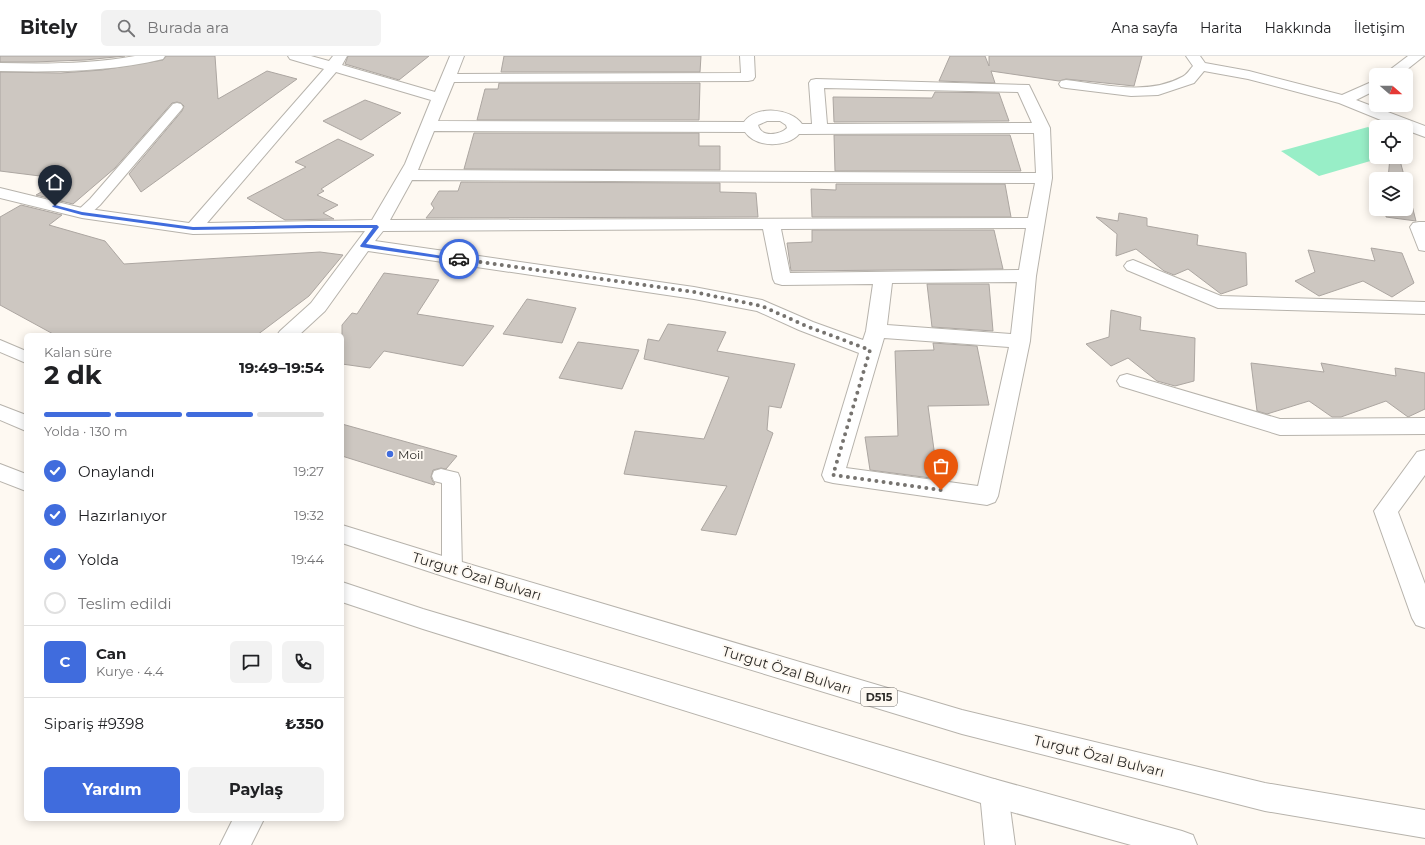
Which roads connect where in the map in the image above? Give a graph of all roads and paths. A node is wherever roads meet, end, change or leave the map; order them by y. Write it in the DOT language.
graph roads {
  1 [pos="158,56"];
  2 [pos="295,56"];
  3 [pos="457,56"];
  4 [pos="747,56"];
  5 [pos="1417,56"];
  6 [pos="1240,57"];
  7 [pos="1197,61"];
  8 [pos="337,62"];
  9 [pos="0,67"];
  10 [pos="1400,68"];
  11 [pos="1249,76"];
  12 [pos="448,78"];
  13 [pos="1066,84"];
  14 [pos="1369,88"];
  15 [pos="440,98"];
  16 [pos="1344,100"];
  17 [pos="178,106"];
  18 [pos="429,126"];
  19 [pos="750,127"];
  20 [pos="1042,128"];
  21 [pos="795,129"];
  22 [pos="820,129"];
  23 [pos="1425,132"];
  24 [pos="407,175"];
  25 [pos="1044,178"];
  26 [pos="0,192"];
  27 [pos="82,213"];
  28 [pos="1036,223"];
  29 [pos="771,225"];
  30 [pos="377,227"];
  31 [pos="1425,227"];
  32 [pos="193,229"];
  33 [pos="363,246"];
  34 [pos="1425,246"];
  35 [pos="1133,266"];
  36 [pos="1027,276"];
  37 [pos="883,278"];
  38 [pos="1425,308"];
  39 [pos="289,333"];
  40 [pos="873,341"];
  41 [pos="1020,341"];
  42 [pos="0,346"];
  43 [pos="24,357"];
  44 [pos="1127,381"];
  45 [pos="0,412"];
  46 [pos="24,422"];
  47 [pos="1425,426"];
  48 [pos="1425,458"];
  49 [pos="0,472"];
  50 [pos="440,476"];
  51 [pos="24,482"];
  52 [pos="344,535"];
  53 [pos="452,569"];
  54 [pos="344,593"];
  55 [pos="1425,618"];
  56 [pos="994,793"];
  57 [pos="248,821"];
  58 [pos="1425,824"];
  59 [pos="235,845"];
  60 [pos="1000,845"];
  61 [pos="1182,845"];
  1 -- 9 [label="main road"];
  2 -- 8 [label="main road"];
  3 -- 12 [label="main road"];
  4 -- 12 [label="main road"];
  5 -- 10 [label="main road"];
  6 -- 11 [label="main road"];
  7 -- 11 [label="main road"];
  7 -- 13 [label="main road"];
  8 -- 15 [label="main road"];
  8 -- 32 [label="main road"];
  11 -- 16 [label="main road"];
  12 -- 15 [label="main road"];
  14 -- 16 [label="main road"];
  15 -- 18 [label="main road"];
  16 -- 23 [label="main road"];
  17 -- 27 [label="lane"];
  18 -- 19 [label="main road"];
  18 -- 24 [label="main road"];
  19 -- 21 [label="main road"];
  19 -- 21 [label="main road"];
  20 -- 22 [label="main road"];
  20 -- 22 [label="main road"];
  20 -- 25 [label="main road"];
  21 -- 22 [label="main road"];
  24 -- 25 [label="main road"];
  24 -- 30 [label="main road"];
  25 -- 28 [label="main road"];
  26 -- 27 [label="main road"];
  27 -- 32 [label="main road"];
  28 -- 29 [label="main road"];
  28 -- 36 [label="main road"];
  29 -- 30 [label="main road"];
  29 -- 37 [label="main road"];
  30 -- 32 [label="main road"];
  30 -- 33 [label="main road"];
  31 -- 34 [label="main road"];
  33 -- 39 [label="main road"];
  33 -- 40 [label="main road"];
  35 -- 38 [label="main road"];
  36 -- 37 [label="main road"];
  36 -- 41 [label="main road"];
  37 -- 40 [label="main road"];
  40 -- 41 [label="main road"];
  40 -- 41 [label="main road"];
  42 -- 43 [label="lane"];
  44 -- 47 [label="main road"];
  45 -- 46 [label="main road"];
  48 -- 55 [label="main road"];
  49 -- 51 [label="main road"];
  50 -- 53 [label="lane"];
  52 -- 53 [label="main road, Turgut Özal Bulvarı / D515"];
  53 -- 58 [label="main road, Turgut Özal Bulvarı / D515"];
  54 -- 56 [label="main road"];
  56 -- 60 [label="main road"];
  56 -- 61 [label="main road"];
  57 -- 59 [label="main road"];
}
